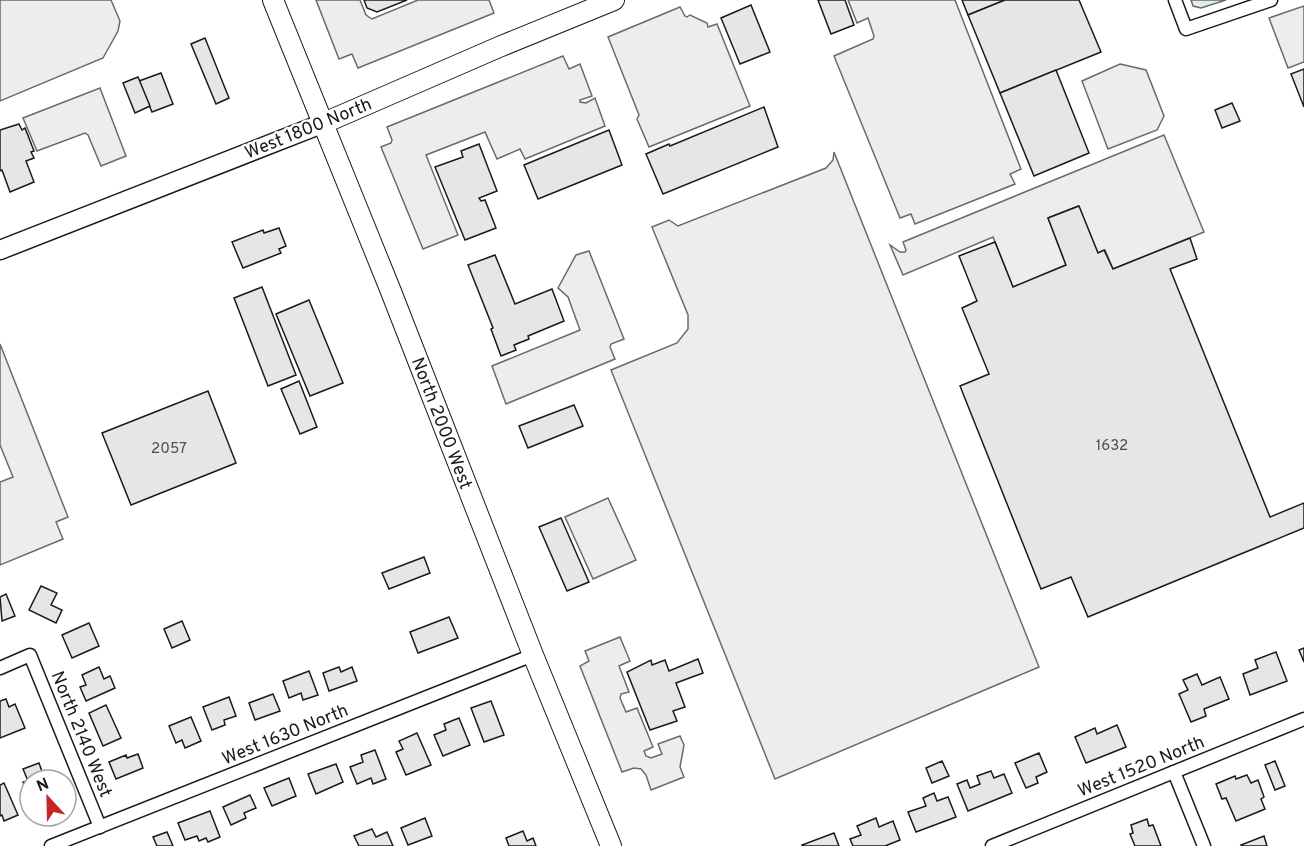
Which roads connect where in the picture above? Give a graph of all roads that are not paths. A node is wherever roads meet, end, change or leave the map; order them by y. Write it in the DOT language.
graph roads {
  1 [pos="273,0"];
  2 [pos="614,0"];
  3 [pos="1175,0"];
  4 [pos="1271,0"];
  5 [pos="324,123"];
  6 [pos="0,250"];
  7 [pos="533,655"];
  8 [pos="0,668"];
  9 [pos="1304,719"];
  10 [pos="1174,772"];
  11 [pos="100,827"];
  12 [pos="51,846"];
  13 [pos="611,846"];
  14 [pos="992,846"];
  15 [pos="1204,846"];
  1 -- 5 [label="main road, North 2000 West"];
  2 -- 5 [label="main road, West 1800 North"];
  3 -- 4 [label="street"];
  5 -- 6 [label="main road, West 1800 North"];
  5 -- 7 [label="main road, North 2000 West"];
  7 -- 11 [label="street, West 1630 North"];
  7 -- 13 [label="main road, North 2000 West"];
  8 -- 11 [label="street, North 2140 West"];
  9 -- 10 [label="street, West 1520 North"];
  10 -- 14 [label="street, West 1520 North"];
  10 -- 15 [label="street"];
  11 -- 12 [label="street, West 1630 North"];
}
